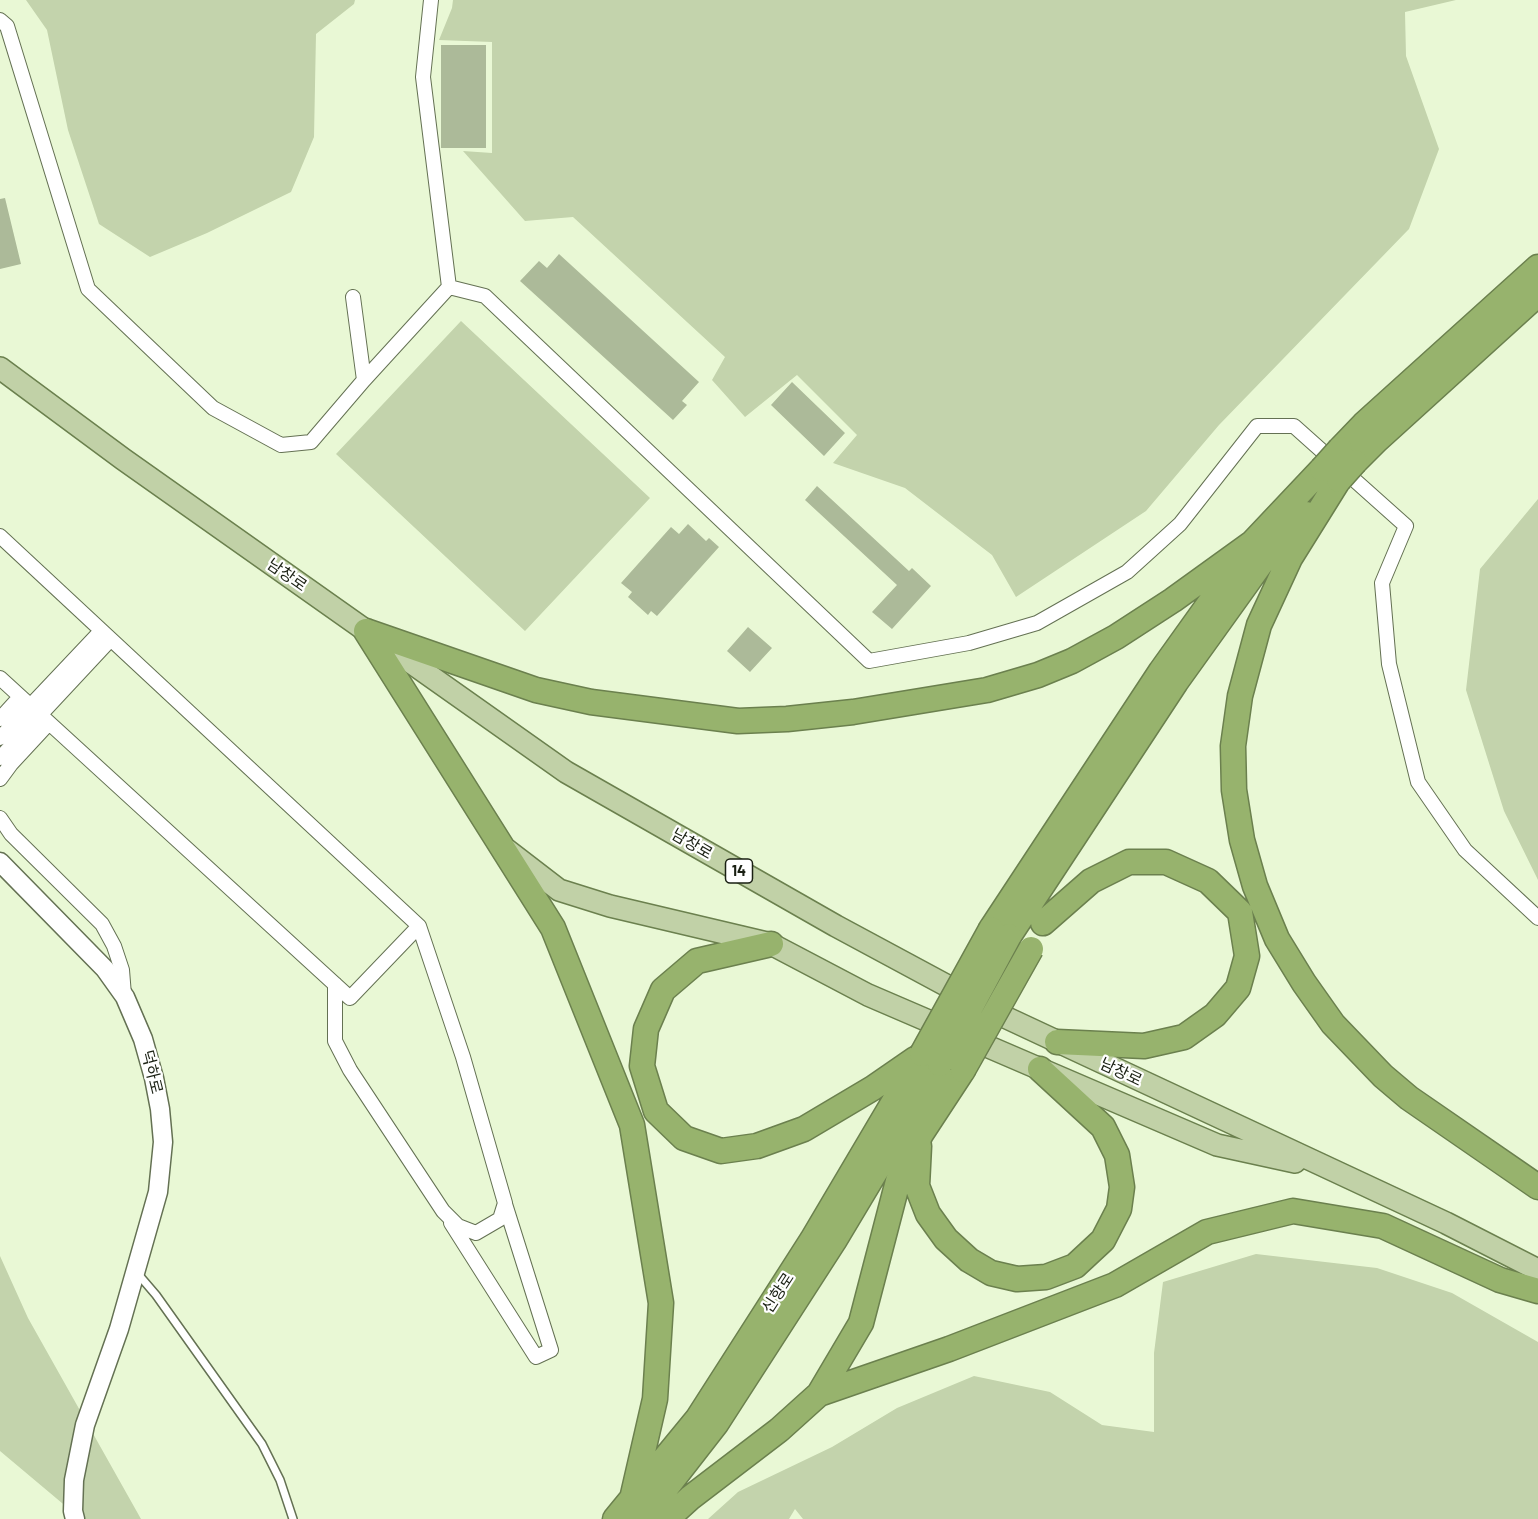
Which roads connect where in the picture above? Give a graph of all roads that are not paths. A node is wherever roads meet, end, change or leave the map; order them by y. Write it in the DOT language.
graph roads {
  1 [pos="431,0"];
  2 [pos="0,20"];
  3 [pos="1537,271"];
  4 [pos="449,287"];
  5 [pos="353,297"];
  6 [pos="0,368"];
  7 [pos="364,380"];
  8 [pos="1339,468"];
  9 [pos="0,536"];
  10 [pos="1252,543"];
  11 [pos="366,631"];
  12 [pos="106,635"];
  13 [pos="0,678"];
  14 [pos="35,710"];
  15 [pos="0,719"];
  16 [pos="0,738"];
  17 [pos="0,758"];
  18 [pos="0,779"];
  19 [pos="1110,780"];
  20 [pos="0,818"];
  21 [pos="500,845"];
  22 [pos="0,862"];
  23 [pos="1538,918"];
  24 [pos="1043,923"];
  25 [pos="419,926"];
  26 [pos="1000,932"];
  27 [pos="771,944"];
  28 [pos="335,984"];
  29 [pos="125,997"];
  30 [pos="1057,1042"];
  31 [pos="931,1059"];
  32 [pos="1040,1069"];
  33 [pos="921,1134"];
  34 [pos="1330,1169"];
  35 [pos="1538,1187"];
  36 [pos="505,1203"];
  37 [pos="443,1211"];
  38 [pos="1538,1270"];
  39 [pos="136,1272"];
  40 [pos="1538,1291"];
  41 [pos="819,1394"];
  42 [pos="637,1509"];
  43 [pos="75,1519"];
  44 [pos="293,1519"];
  45 [pos="615,1519"];
  46 [pos="667,1519"];
  1 -- 4 [label="street"];
  2 -- 7 [label="street"];
  3 -- 8 [label="highway"];
  4 -- 7 [label="street"];
  4 -- 23 [label="street"];
  5 -- 7 [label="street"];
  6 -- 11 [label="main road, 남창로 / 14"];
  8 -- 10 [label="highway"];
  8 -- 19 [label="highway"];
  8 -- 35 [label="highway"];
  9 -- 12 [label="street"];
  10 -- 11 [label="highway"];
  10 -- 26 [label="highway"];
  11 -- 21 [label="highway"];
  11 -- 30 [label="main road, 남창로 / 14"];
  12 -- 14 [label="street"];
  12 -- 25 [label="street"];
  13 -- 14 [label="street"];
  14 -- 15 [label="street"];
  14 -- 16 [label="street"];
  14 -- 17 [label="street"];
  14 -- 18 [label="street"];
  14 -- 28 [label="street"];
  19 -- 24 [label="highway"];
  19 -- 26 [label="highway"];
  20 -- 29 [label="street"];
  21 -- 27 [label="main road"];
  21 -- 42 [label="highway"];
  22 -- 29 [label="main road, 덕하로"];
  24 -- 30 [label="highway"];
  24 -- 33 [label="highway, bridge"];
  25 -- 28 [label="street"];
  25 -- 36 [label="street"];
  26 -- 31 [label="highway, 신항로, bridge"];
  27 -- 31 [label="highway"];
  27 -- 32 [label="main road"];
  28 -- 37 [label="street"];
  29 -- 39 [label="main road, 덕하로"];
  30 -- 34 [label="main road, 남창로 / 14"];
  31 -- 42 [label="highway, 신항로"];
  32 -- 33 [label="highway"];
  32 -- 34 [label="main road"];
  33 -- 41 [label="highway"];
  34 -- 38 [label="main road, 남창로 / 14"];
  36 -- 37 [label="street"];
  36 -- 37 [label="street"];
  39 -- 43 [label="main road, 덕하로"];
  39 -- 44 [label="lane"];
  40 -- 41 [label="highway"];
  41 -- 46 [label="highway"];
  42 -- 45 [label="highway, 신항로"];
}
